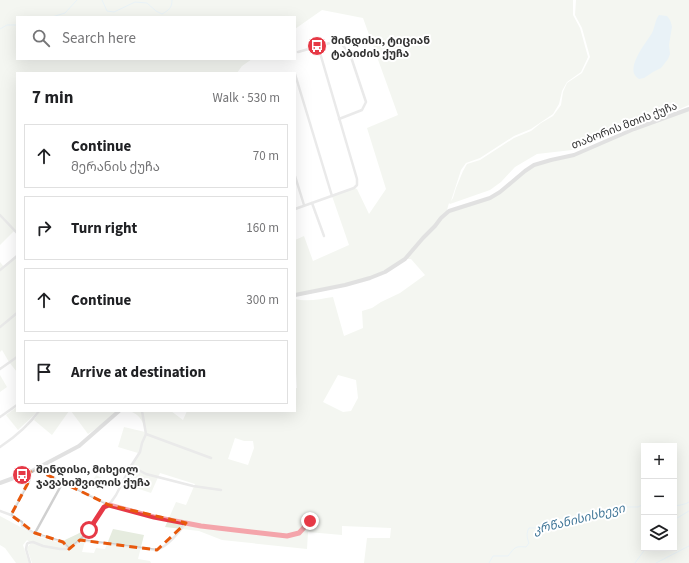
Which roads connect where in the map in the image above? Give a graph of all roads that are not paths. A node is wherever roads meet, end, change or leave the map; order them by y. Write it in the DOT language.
graph roads {
  1 [pos="318,46"];
  2 [pos="298,52"];
  3 [pos="296,76"];
  4 [pos="689,109"];
  5 [pos="339,119"];
  6 [pos="296,179"];
  7 [pos="332,196"];
  8 [pos="312,203"];
  9 [pos="304,205"];
  10 [pos="296,208"];
  11 [pos="0,215"];
  12 [pos="16,231"];
  13 [pos="324,236"];
  14 [pos="16,257"];
  15 [pos="0,270"];
  16 [pos="296,295"];
  17 [pos="16,314"];
  18 [pos="0,327"];
  19 [pos="16,358"];
  20 [pos="0,369"];
  21 [pos="16,406"];
  22 [pos="38,412"];
  23 [pos="118,412"];
  24 [pos="142,412"];
  25 [pos="0,417"];
  26 [pos="146,434"];
  27 [pos="0,447"];
  28 [pos="211,458"];
  29 [pos="131,466"];
  30 [pos="36,469"];
  31 [pos="30,472"];
  32 [pos="63,482"];
  33 [pos="0,483"];
  34 [pos="221,490"];
  35 [pos="109,505"];
  36 [pos="0,511"];
  37 [pos="11,515"];
  38 [pos="310,521"];
  39 [pos="186,523"];
  40 [pos="35,533"];
  41 [pos="80,540"];
  42 [pos="69,549"];
  43 [pos="30,563"];
  1 -- 2 [label="street"];
  1 -- 5 [label="street"];
  1 -- 5 [label="street"];
  3 -- 7 [label="street"];
  4 -- 16 [label="main road, თაბორის მთის ქუჩა"];
  5 -- 7 [label="street"];
  6 -- 9 [label="street"];
  7 -- 8 [label="street"];
  8 -- 9 [label="street"];
  8 -- 13 [label="street"];
  9 -- 10 [label="street"];
  11 -- 12 [label="street"];
  14 -- 15 [label="street"];
  17 -- 18 [label="street"];
  19 -- 20 [label="street"];
  21 -- 25 [label="street"];
  22 -- 27 [label="street"];
  23 -- 30 [label="main road"];
  24 -- 26 [label="street"];
  26 -- 28 [label="street"];
  26 -- 29 [label="street"];
  29 -- 34 [label="street"];
  29 -- 35 [label="street"];
  30 -- 31 [label="main road"];
  30 -- 32 [label="street"];
  31 -- 33 [label="main road"];
  31 -- 37 [label="street"];
  32 -- 35 [label="street"];
  32 -- 40 [label="street"];
  35 -- 39 [label="street"];
  35 -- 41 [label="street"];
  36 -- 37 [label="street"];
  37 -- 40 [label="street"];
  38 -- 39 [label="street"];
  39 -- 41 [label="street"];
  40 -- 42 [label="street"];
  41 -- 42 [label="street"];
  42 -- 43 [label="street"];
}
